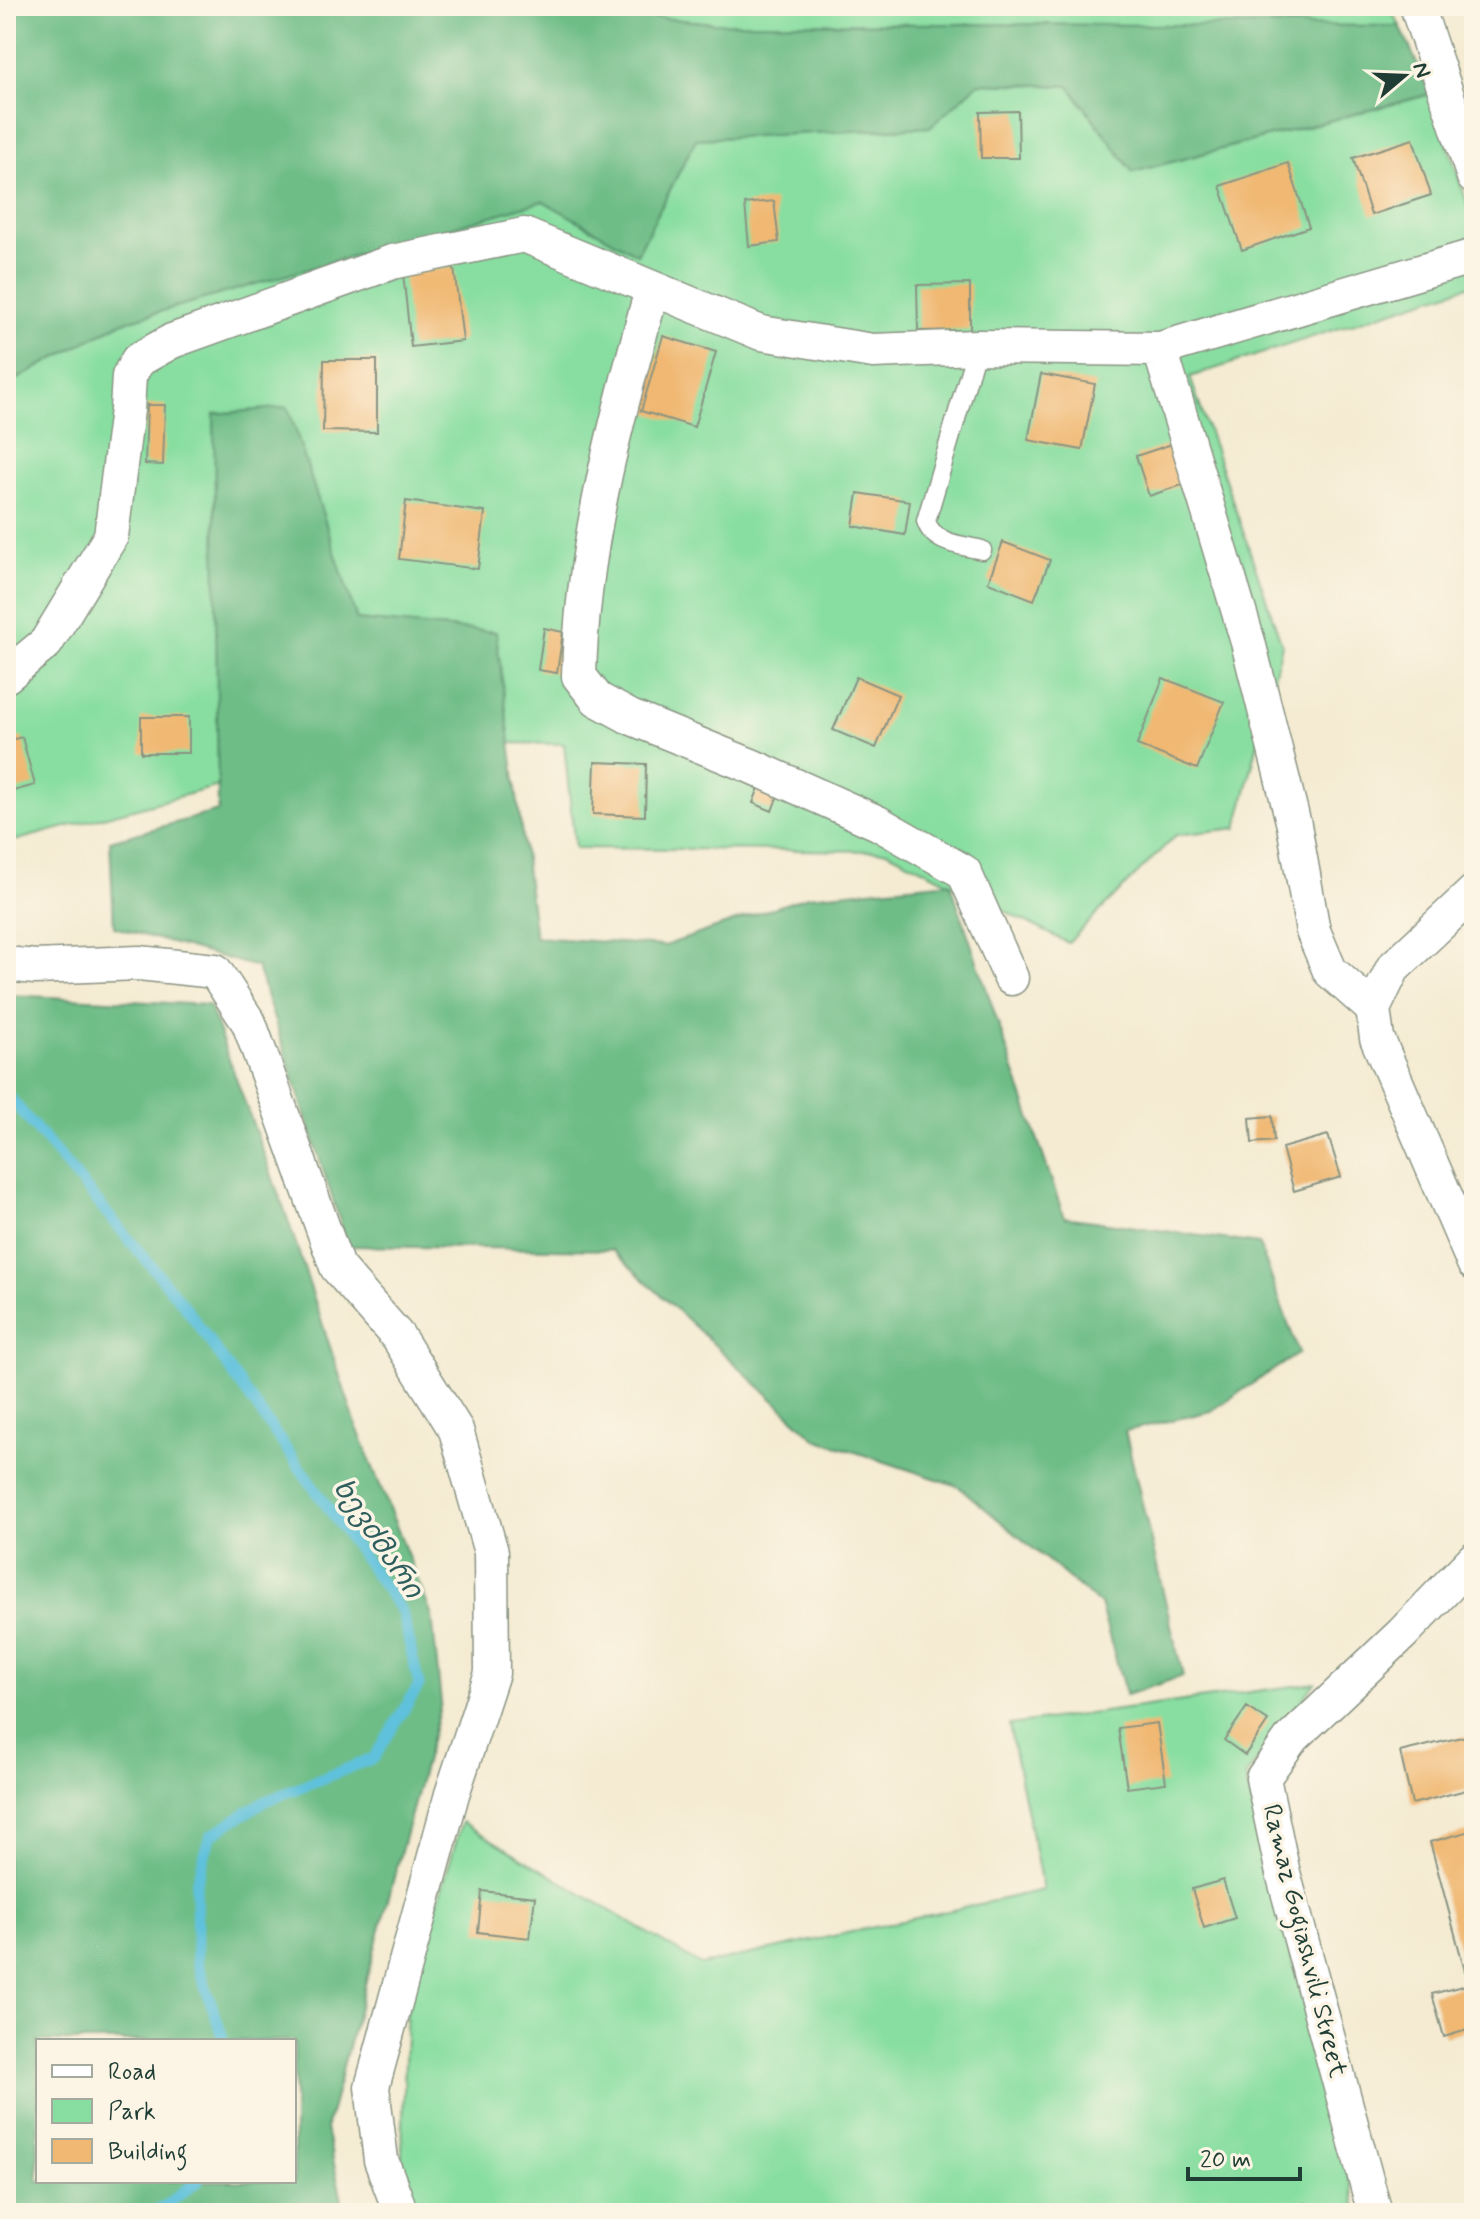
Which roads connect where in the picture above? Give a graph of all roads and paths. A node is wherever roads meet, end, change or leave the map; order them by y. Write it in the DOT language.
graph roads {
  1 [pos="1417,6"];
  2 [pos="1474,177"];
  3 [pos="1474,256"];
  4 [pos="652,290"];
  5 [pos="977,347"];
  6 [pos="1160,349"];
  7 [pos="982,550"];
  8 [pos="6,676"];
  9 [pos="1474,892"];
  10 [pos="6,964"];
  11 [pos="1011,978"];
  12 [pos="1373,1009"];
  13 [pos="1474,1263"];
  14 [pos="1474,1559"];
  15 [pos="401,2213"];
  16 [pos="1375,2213"];
  1 -- 2 [label="street"];
  3 -- 6 [label="street"];
  4 -- 5 [label="street"];
  4 -- 8 [label="street"];
  4 -- 11 [label="street"];
  5 -- 6 [label="street"];
  5 -- 7 [label="lane"];
  6 -- 12 [label="street"];
  9 -- 12 [label="street"];
  10 -- 15 [label="street"];
  12 -- 13 [label="street"];
  14 -- 16 [label="street, Ramaz Gogiashvili Street"];
}
